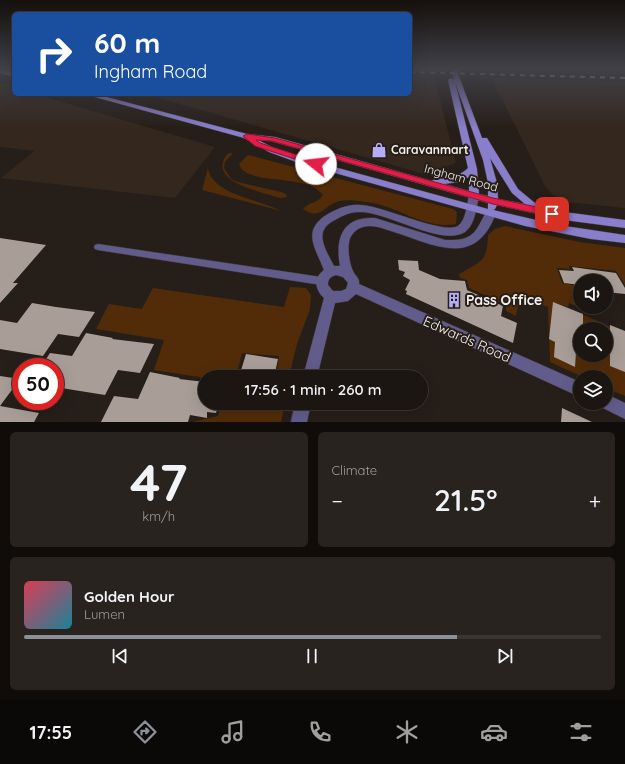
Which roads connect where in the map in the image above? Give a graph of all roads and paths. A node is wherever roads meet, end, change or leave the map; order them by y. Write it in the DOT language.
graph roads {
  1 [pos="454,89"];
  2 [pos="460,89"];
  3 [pos="95,96"];
  4 [pos="469,114"];
  5 [pos="247,136"];
  6 [pos="473,169"];
  7 [pos="418,180"];
  8 [pos="474,195"];
  9 [pos="493,201"];
  10 [pos="472,208"];
  11 [pos="539,211"];
  12 [pos="491,213"];
  13 [pos="625,224"];
  14 [pos="625,239"];
  15 [pos="98,247"];
  16 [pos="330,271"];
  17 [pos="347,273"];
  18 [pos="321,281"];
  19 [pos="353,287"];
  20 [pos="331,296"];
  21 [pos="312,370"];
  22 [pos="573,387"];
  23 [pos="613,405"];
  24 [pos="301,410"];
  25 [pos="625,411"];
  26 [pos="298,422"];
  1 -- 6 [label="main road"];
  2 -- 4 [label="main road"];
  3 -- 5 [label="main road, Ingham Road"];
  4 -- 9 [label="main road"];
  4 -- 11 [label="main road"];
  5 -- 7 [label="main road, Ingham Road"];
  5 -- 10 [label="main road, Ingham Road"];
  6 -- 7 [label="main road"];
  6 -- 8 [label="main road"];
  7 -- 8 [label="main road, Ingham Road"];
  8 -- 9 [label="main road, Ingham Road"];
  8 -- 10 [label="street"];
  9 -- 11 [label="main road, Ingham Road"];
  9 -- 12 [label="main road"];
  10 -- 12 [label="main road, Ingham Road"];
  10 -- 16 [label="street"];
  11 -- 13 [label="main road, Ingham Road"];
  12 -- 14 [label="main road, Ingham Road"];
  12 -- 17 [label="street"];
  15 -- 18 [label="lane"];
  16 -- 17 [label="street"];
  16 -- 18 [label="street"];
  17 -- 19 [label="street"];
  18 -- 20 [label="street"];
  19 -- 20 [label="street"];
  19 -- 22 [label="street, Edwards Road"];
  20 -- 21 [label="street"];
  23 -- 25 [label="street"];
  24 -- 26 [label="street"];
}
